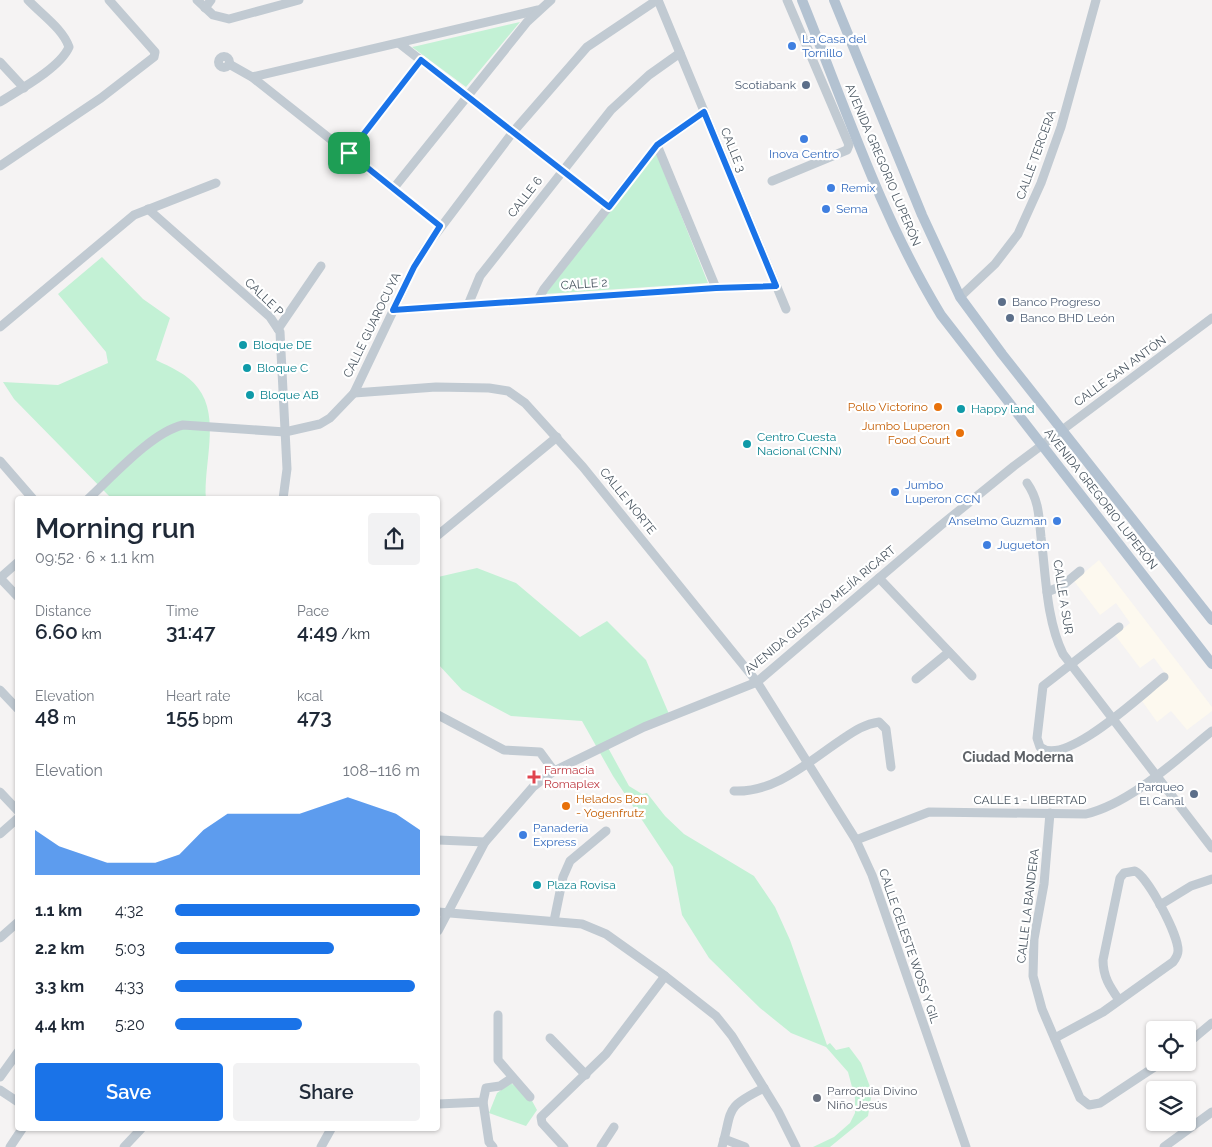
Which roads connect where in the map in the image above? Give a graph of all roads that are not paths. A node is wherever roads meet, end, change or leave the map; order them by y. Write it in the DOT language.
graph roads {
  1 [pos="28,0"];
  2 [pos="197,0"];
  3 [pos="211,0"];
  4 [pos="296,0"];
  5 [pos="551,0"];
  6 [pos="657,0"];
  7 [pos="787,0"];
  8 [pos="802,0"];
  9 [pos="834,0"];
  10 [pos="1096,0"];
  11 [pos="111,1"];
  12 [pos="205,8"];
  13 [pos="538,10"];
  14 [pos="400,44"];
  15 [pos="680,53"];
  16 [pos="421,60"];
  17 [pos="0,62"];
  18 [pos="229,64"];
  19 [pos="252,76"];
  20 [pos="24,88"];
  21 [pos="468,97"];
  22 [pos="0,102"];
  23 [pos="704,112"];
  24 [pos="513,132"];
  25 [pos="657,145"];
  26 [pos="349,153"];
  27 [pos="0,166"];
  28 [pos="562,170"];
  29 [pos="772,181"];
  30 [pos="216,183"];
  31 [pos="393,188"];
  32 [pos="609,207"];
  33 [pos="148,209"];
  34 [pos="440,226"];
  35 [pos="321,266"];
  36 [pos="776,286"];
  37 [pos="716,288"];
  38 [pos="960,297"];
  39 [pos="538,300"];
  40 [pos="468,305"];
  41 [pos="786,309"];
  42 [pos="393,310"];
  43 [pos="1212,318"];
  44 [pos="0,327"];
  45 [pos="278,328"];
  46 [pos="354,393"];
  47 [pos="1062,429"];
  48 [pos="285,432"];
  49 [pos="557,437"];
  50 [pos="1043,444"];
  51 [pos="0,461"];
  52 [pos="1027,483"];
  53 [pos="30,496"];
  54 [pos="91,496"];
  55 [pos="284,496"];
  56 [pos="440,533"];
  57 [pos="15,565"];
  58 [pos="1080,571"];
  59 [pos="0,578"];
  60 [pos="879,578"];
  61 [pos="1047,592"];
  62 [pos="15,594"];
  63 [pos="1212,620"];
  64 [pos="1119,627"];
  65 [pos="949,652"];
  66 [pos="1212,664"];
  67 [pos="1070,666"];
  68 [pos="972,676"];
  69 [pos="1164,677"];
  70 [pos="916,679"];
  71 [pos="757,682"];
  72 [pos="0,690"];
  73 [pos="15,706"];
  74 [pos="440,716"];
  75 [pos="1113,719"];
  76 [pos="1212,731"];
  77 [pos="807,763"];
  78 [pos="891,767"];
  79 [pos="554,771"];
  80 [pos="1157,775"];
  81 [pos="734,791"];
  82 [pos="0,792"];
  83 [pos="15,808"];
  84 [pos="1050,813"];
  85 [pos="15,821"];
  86 [pos="606,831"];
  87 [pos="0,834"];
  88 [pos="440,840"];
  89 [pos="856,840"];
  90 [pos="485,842"];
  91 [pos="1212,848"];
  92 [pos="1212,879"];
  93 [pos="1160,904"];
  94 [pos="442,913"];
  95 [pos="554,921"];
  96 [pos="15,925"];
  97 [pos="0,938"];
  98 [pos="665,976"];
  99 [pos="1119,1000"];
  100 [pos="498,1015"];
  101 [pos="1212,1023"];
  102 [pos="1196,1036"];
  103 [pos="550,1038"];
  104 [pos="1055,1038"];
  105 [pos="15,1056"];
  106 [pos="1149,1071"];
  107 [pos="586,1075"];
  108 [pos="0,1077"];
  109 [pos="512,1078"];
  110 [pos="764,1088"];
  111 [pos="0,1090"];
  112 [pos="530,1097"];
  113 [pos="15,1100"];
  114 [pos="483,1102"];
  115 [pos="440,1104"];
  116 [pos="1212,1112"];
  117 [pos="614,1127"];
  118 [pos="21,1131"];
  119 [pos="139,1131"];
  120 [pos="330,1131"];
  121 [pos="723,1143"];
  122 [pos="10,1147"];
  123 [pos="124,1147"];
  124 [pos="321,1147"];
  125 [pos="493,1147"];
  126 [pos="564,1147"];
  127 [pos="601,1147"];
  128 [pos="745,1147"];
  129 [pos="796,1147"];
  130 [pos="966,1147"];
  131 [pos="1164,1147"];
  1 -- 20 [label="street"];
  2 -- 12 [label="street"];
  3 -- 12 [label="street"];
  4 -- 12 [label="street"];
  5 -- 13 [label="street"];
  6 -- 15 [label="street, CALLE 3"];
  6 -- 24 [label="street, CALLE GUAROCUYA"];
  7 -- 29 [label="street"];
  8 -- 50 [label="main road, AVENIDA GREGORIO LUPERÓN"];
  9 -- 38 [label="main road, AVENIDA GREGORIO LUPERÓN"];
  10 -- 38 [label="street, CALLE TERCERA"];
  11 -- 27 [label="street"];
  13 -- 14 [label="street"];
  13 -- 21 [label="street"];
  14 -- 16 [label="street"];
  14 -- 19 [label="street"];
  15 -- 23 [label="street, CALLE 3"];
  15 -- 28 [label="street, CALLE 6"];
  16 -- 21 [label="street"];
  16 -- 26 [label="street"];
  17 -- 20 [label="street"];
  18 -- 19 [label="street"];
  19 -- 26 [label="street"];
  20 -- 22 [label="street"];
  21 -- 24 [label="street"];
  21 -- 31 [label="street"];
  23 -- 25 [label="street"];
  23 -- 36 [label="street, CALLE 3"];
  24 -- 28 [label="street"];
  24 -- 34 [label="street, CALLE GUAROCUYA"];
  25 -- 32 [label="street"];
  25 -- 37 [label="street"];
  26 -- 31 [label="street"];
  28 -- 32 [label="street"];
  28 -- 40 [label="street, CALLE 6"];
  30 -- 33 [label="street"];
  31 -- 34 [label="street"];
  32 -- 39 [label="street"];
  33 -- 44 [label="street"];
  33 -- 45 [label="street, CALLE P"];
  34 -- 42 [label="street, CALLE GUAROCUYA"];
  35 -- 45 [label="street"];
  36 -- 37 [label="street, CALLE 2"];
  36 -- 41 [label="street, CALLE 3"];
  37 -- 39 [label="street, CALLE 2"];
  38 -- 47 [label="main road, AVENIDA GREGORIO LUPERÓN"];
  39 -- 40 [label="street, CALLE 2"];
  40 -- 42 [label="street, CALLE 2"];
  42 -- 46 [label="street, CALLE GUAROCUYA"];
  43 -- 47 [label="street, CALLE SAN ANTÓN"];
  45 -- 48 [label="street, CALLE P"];
  46 -- 48 [label="street, CALLE GUAROCUYA"];
  46 -- 49 [label="street, CALLE NORTE"];
  47 -- 50 [label="street, CALLE SAN ANTÓN"];
  47 -- 63 [label="main road, AVENIDA GREGORIO LUPERÓN"];
  48 -- 54 [label="street, CALLE GUAROCUYA"];
  48 -- 55 [label="street, CALLE P"];
  49 -- 56 [label="street"];
  49 -- 71 [label="street, CALLE NORTE"];
  50 -- 60 [label="street, AVENIDA GUSTAVO MEJÍA RICART"];
  50 -- 66 [label="main road, AVENIDA GREGORIO LUPERÓN"];
  51 -- 53 [label="street"];
  52 -- 61 [label="street, CALLE A SUR"];
  57 -- 59 [label="street"];
  58 -- 61 [label="street"];
  59 -- 62 [label="street"];
  60 -- 65 [label="street"];
  60 -- 71 [label="street, AVENIDA GUSTAVO MEJÍA RICART"];
  61 -- 67 [label="street, CALLE A SUR"];
  64 -- 67 [label="street"];
  65 -- 68 [label="street"];
  65 -- 70 [label="street"];
  67 -- 75 [label="street, CALLE A SUR"];
  67 -- 75 [label="street"];
  69 -- 75 [label="street"];
  71 -- 77 [label="street, CALLE NORTE"];
  71 -- 79 [label="street, AVENIDA GUSTAVO MEJÍA RICART"];
  72 -- 73 [label="street"];
  74 -- 79 [label="street"];
  75 -- 80 [label="street, CALLE A SUR"];
  76 -- 80 [label="street, CALLE 1 - LIBERTAD"];
  77 -- 78 [label="street"];
  77 -- 81 [label="street"];
  77 -- 89 [label="street, CALLE CELESTE WOSS Y GIL"];
  79 -- 90 [label="street, AVENIDA GUSTAVO MEJÍA RICART"];
  80 -- 84 [label="street, CALLE 1 - LIBERTAD"];
  80 -- 91 [label="street, CALLE A SUR"];
  82 -- 83 [label="street"];
  84 -- 89 [label="street, CALLE 1 - LIBERTAD"];
  84 -- 104 [label="street, CALLE LA BANDERA"];
  85 -- 87 [label="street"];
  86 -- 95 [label="street"];
  88 -- 90 [label="street"];
  89 -- 130 [label="street, CALLE CELESTE WOSS Y GIL"];
  90 -- 94 [label="street, AVENIDA GUSTAVO MEJÍA RICART"];
  92 -- 93 [label="street"];
  93 -- 99 [label="street"];
  93 -- 99 [label="street"];
  94 -- 95 [label="street"];
  95 -- 98 [label="street"];
  96 -- 97 [label="street"];
  98 -- 107 [label="street"];
  98 -- 110 [label="street"];
  99 -- 104 [label="street"];
  100 -- 109 [label="street"];
  101 -- 102 [label="street"];
  103 -- 107 [label="street"];
  104 -- 106 [label="street, CALLE LA BANDERA"];
  105 -- 108 [label="street"];
  107 -- 126 [label="street"];
  109 -- 112 [label="street"];
  109 -- 114 [label="street"];
  110 -- 121 [label="street"];
  110 -- 129 [label="street"];
  111 -- 113 [label="street"];
  114 -- 115 [label="street"];
  114 -- 125 [label="street"];
  116 -- 131 [label="street"];
  117 -- 127 [label="street"];
  118 -- 122 [label="street"];
  119 -- 123 [label="street"];
  120 -- 124 [label="street"];
  121 -- 128 [label="street"];
}
